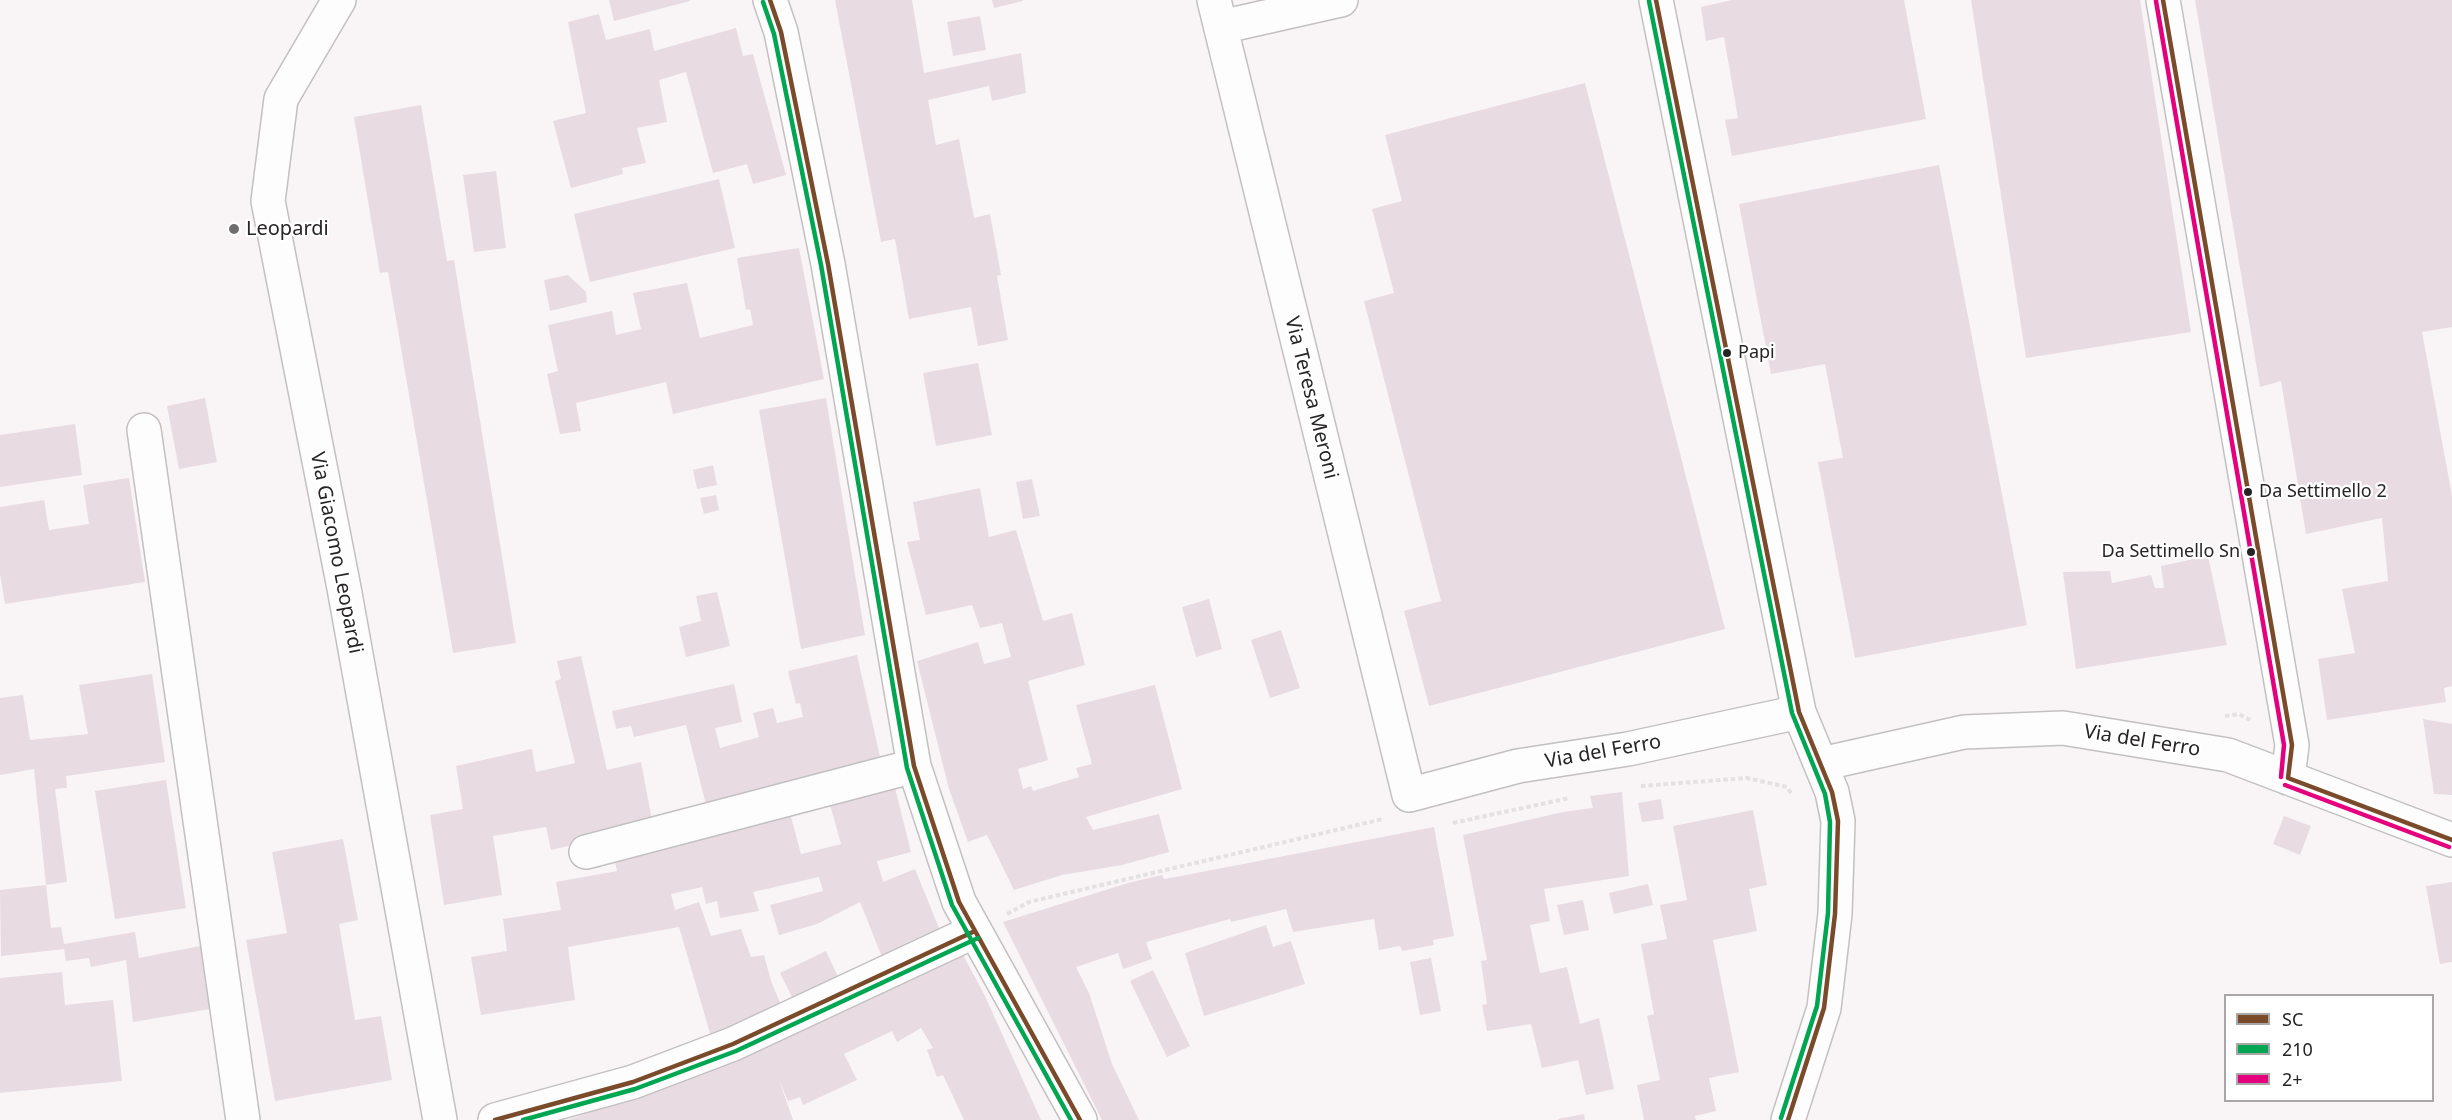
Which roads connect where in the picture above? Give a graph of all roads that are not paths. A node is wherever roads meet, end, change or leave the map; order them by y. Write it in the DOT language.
graph roads {
  1 [pos="339,0"];
  2 [pos="770,0"];
  3 [pos="1341,0"];
  4 [pos="1656,0"];
  5 [pos="2163,0"];
  6 [pos="1217,14"];
  7 [pos="144,430"];
  8 [pos="1799,712"];
  9 [pos="1821,764"];
  10 [pos="914,766"];
  11 [pos="2288,778"];
  12 [pos="1400,807"];
  13 [pos="2452,840"];
  14 [pos="586,852"];
  15 [pos="975,931"];
  16 [pos="243,1120"];
  17 [pos="440,1120"];
  18 [pos="495,1120"];
  19 [pos="1080,1120"];
  20 [pos="1788,1120"];
  1 -- 17 [label="street, Via Giacomo Leopardi"];
  2 -- 10 [label="street"];
  3 -- 6 [label="street"];
  4 -- 8 [label="street"];
  5 -- 11 [label="street"];
  6 -- 12 [label="street, Via Teresa Meroni"];
  7 -- 16 [label="street"];
  8 -- 9 [label="street"];
  8 -- 12 [label="street, Via del Ferro"];
  9 -- 11 [label="street, Via del Ferro"];
  9 -- 20 [label="street"];
  10 -- 14 [label="street"];
  10 -- 15 [label="street"];
  11 -- 13 [label="street, Via del Ferro"];
  15 -- 18 [label="street"];
  15 -- 19 [label="street"];
}
